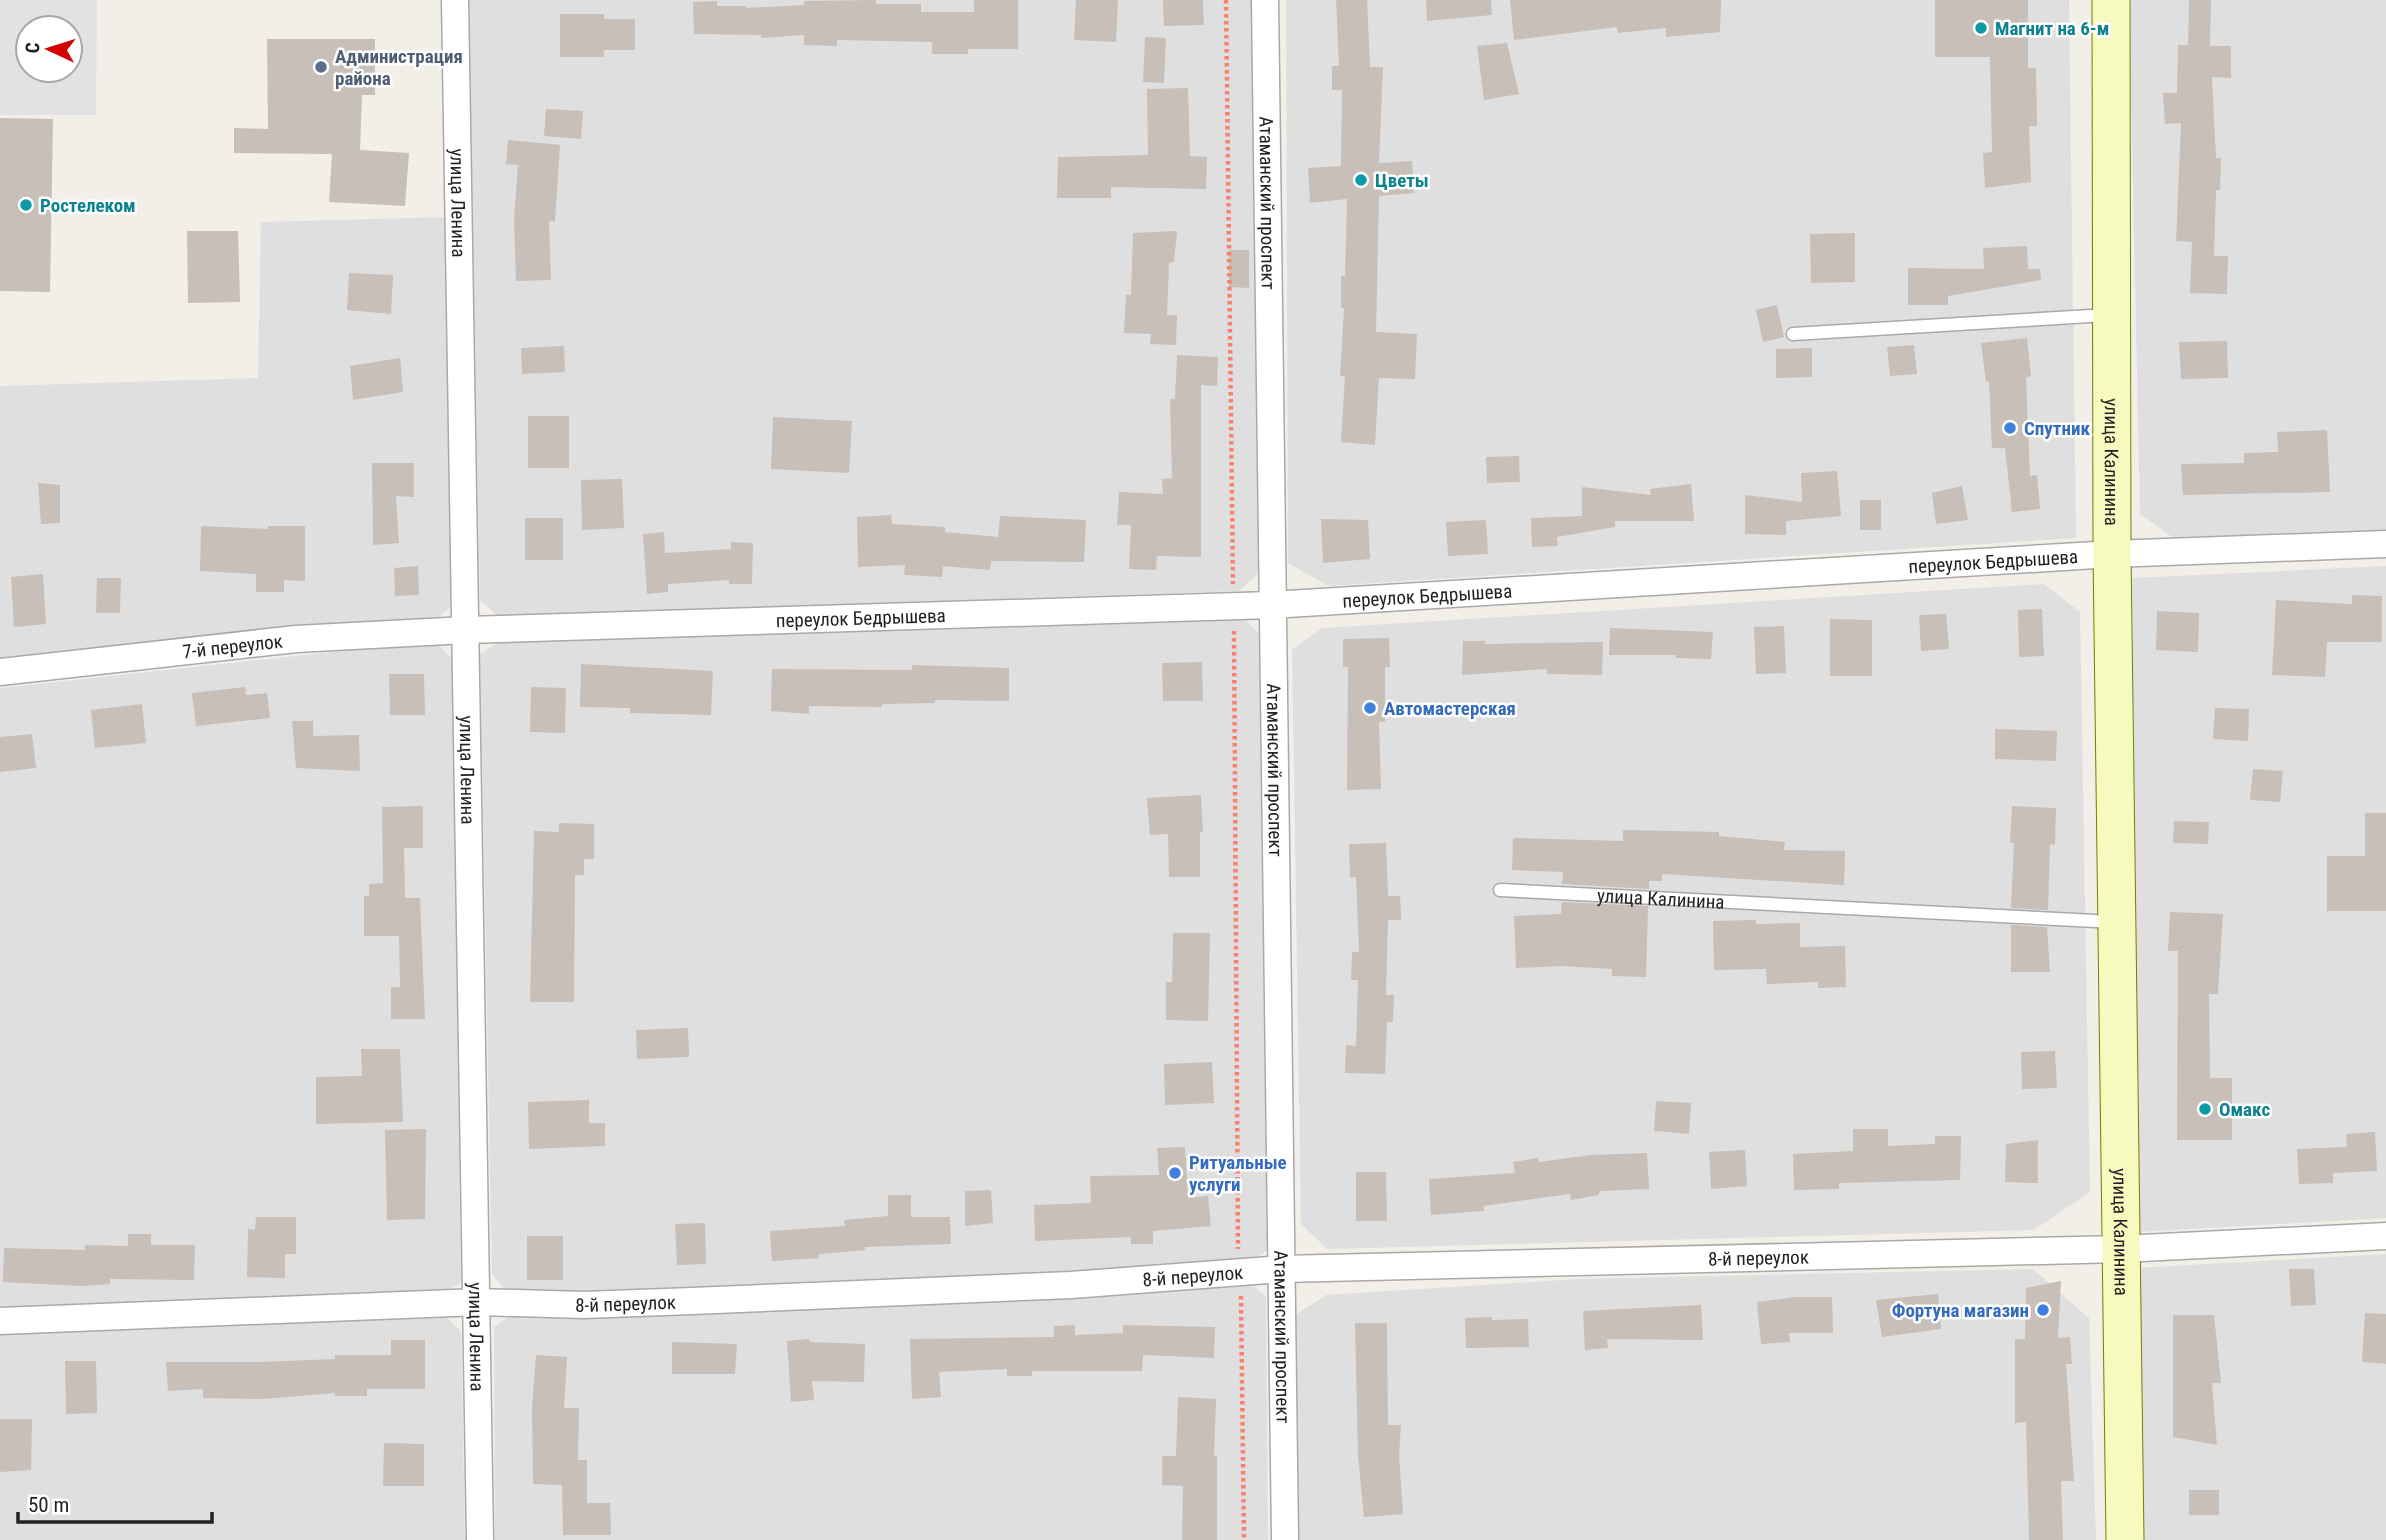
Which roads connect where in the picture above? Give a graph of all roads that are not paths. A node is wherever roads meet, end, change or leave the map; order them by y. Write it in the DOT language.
graph roads {
  1 [pos="455,0"];
  2 [pos="1265,0"];
  3 [pos="2110,0"];
  4 [pos="2111,315"];
  5 [pos="1793,334"];
  6 [pos="2386,544"];
  7 [pos="2112,554"];
  8 [pos="1271,605"];
  9 [pos="466,630"];
  10 [pos="0,672"];
  11 [pos="1500,890"];
  12 [pos="2116,922"];
  13 [pos="2386,1236"];
  14 [pos="2121,1249"];
  15 [pos="1282,1269"];
  16 [pos="478,1302"];
  17 [pos="0,1321"];
  18 [pos="480,1540"];
  19 [pos="1284,1540"];
  20 [pos="2125,1540"];
  1 -- 9 [label="street, улица Ленина"];
  2 -- 8 [label="street, Атаманский проспект"];
  3 -- 4 [label="main road, улица Калинина"];
  4 -- 5 [label="lane"];
  4 -- 7 [label="main road, улица Калинина"];
  6 -- 7 [label="street, переулок Бедрышева"];
  7 -- 8 [label="street, переулок Бедрышева"];
  7 -- 12 [label="main road, улица Калинина"];
  8 -- 9 [label="street, переулок Бедрышева"];
  8 -- 15 [label="street, Атаманский проспект"];
  9 -- 10 [label="street, 7-й переулок"];
  9 -- 16 [label="street, улица Ленина"];
  11 -- 12 [label="lane, улица Калинина"];
  12 -- 14 [label="main road, улица Калинина"];
  13 -- 14 [label="street, 8-й переулок"];
  14 -- 15 [label="street, 8-й переулок"];
  14 -- 20 [label="main road, улица Калинина"];
  15 -- 16 [label="street, 8-й переулок"];
  15 -- 19 [label="street, Атаманский проспект"];
  16 -- 17 [label="street, 8-й переулок"];
  16 -- 18 [label="street, улица Ленина"];
}
